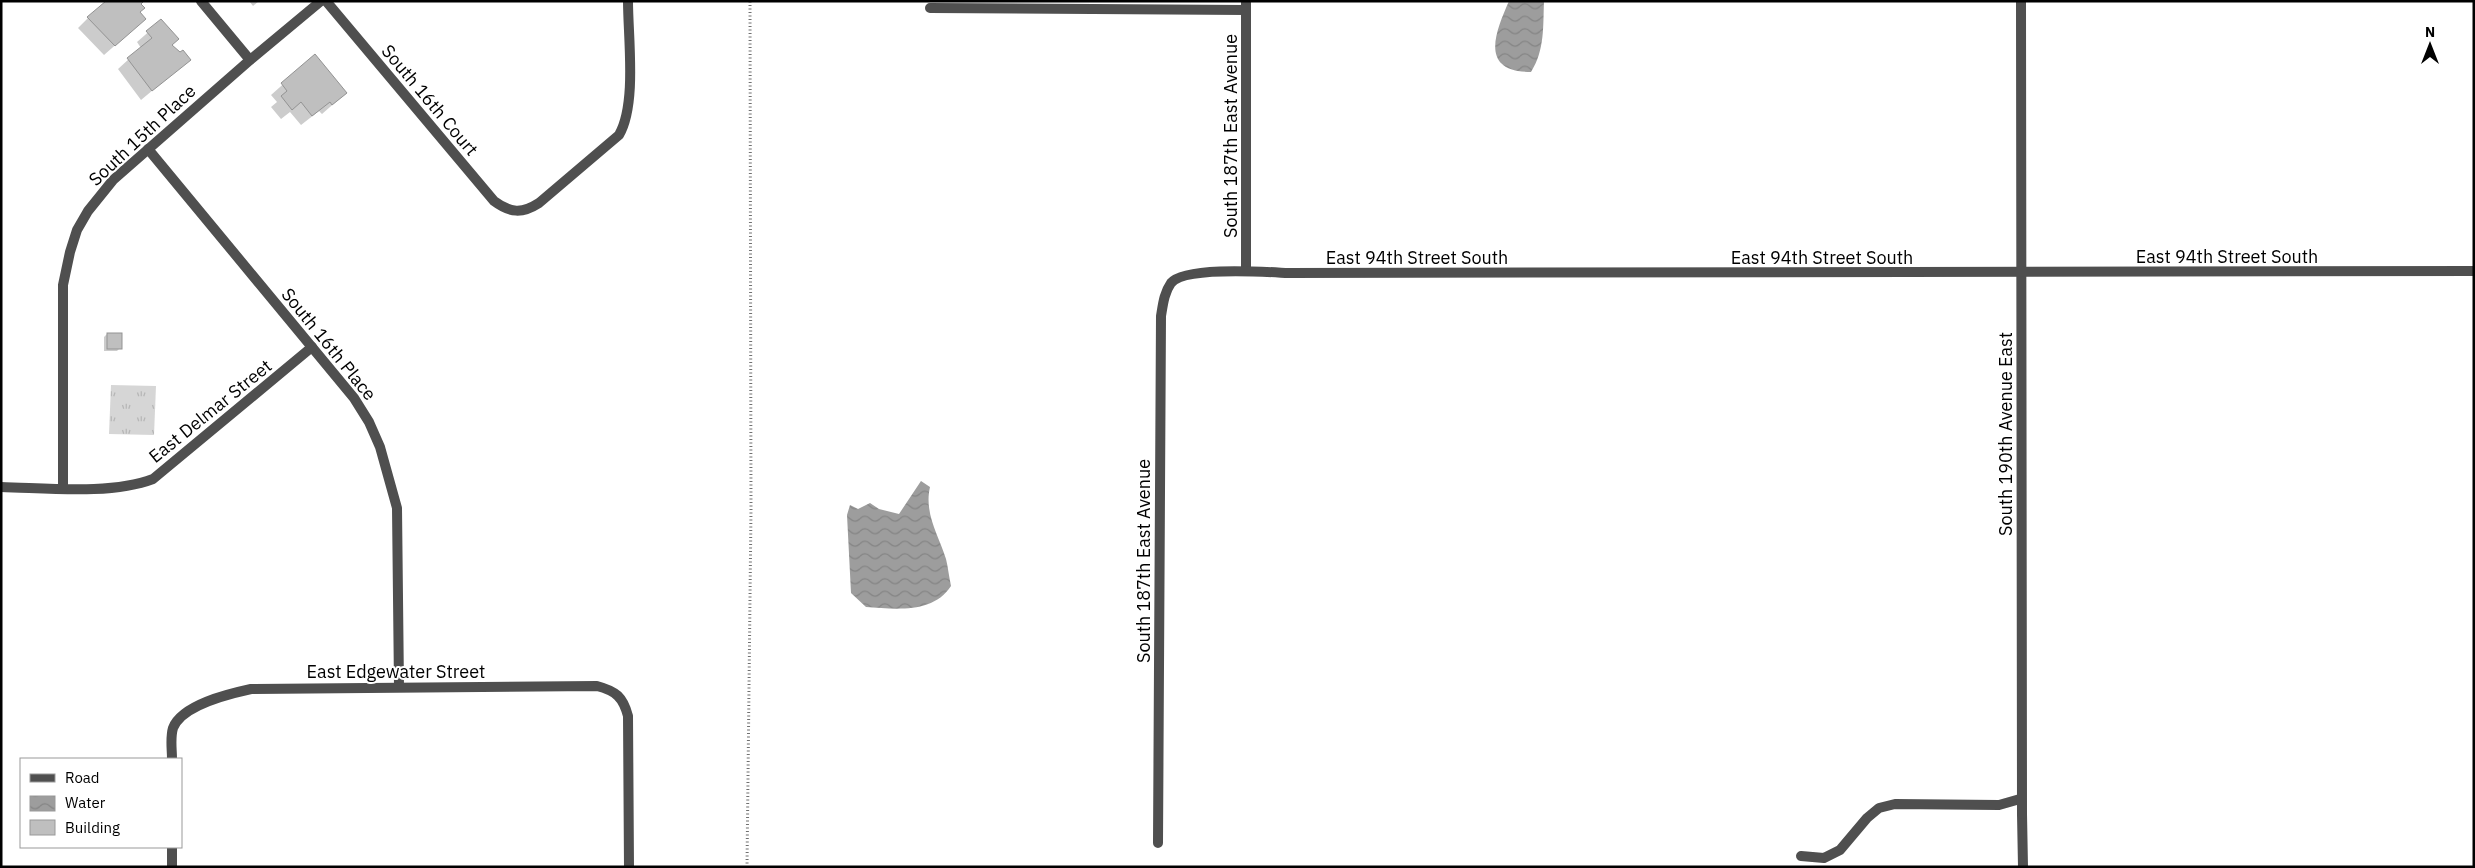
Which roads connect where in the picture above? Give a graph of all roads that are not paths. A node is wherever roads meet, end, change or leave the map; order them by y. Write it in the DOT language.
graph roads {
  1 [pos="202,1"];
  2 [pos="321,1"];
  3 [pos="326,1"];
  4 [pos="628,1"];
  5 [pos="2021,1"];
  6 [pos="1246,6"];
  7 [pos="930,8"];
  8 [pos="250,60"];
  9 [pos="148,149"];
  10 [pos="1246,270"];
  11 [pos="2474,272"];
  12 [pos="2021,273"];
  13 [pos="1172,282"];
  14 [pos="312,348"];
  15 [pos="1,487"];
  16 [pos="63,488"];
  17 [pos="399,687"];
  18 [pos="172,758"];
  19 [pos="2020,799"];
  20 [pos="1158,842"];
  21 [pos="172,848"];
  22 [pos="1801,856"];
  23 [pos="172,867"];
  24 [pos="629,867"];
  25 [pos="2023,867"];
  1 -- 8 [label="street"];
  2 -- 8 [label="street, South 15th Place"];
  3 -- 4 [label="street, South 16th Court"];
  5 -- 12 [label="street, South 190th Avenue East"];
  6 -- 7 [label="street"];
  6 -- 10 [label="street, South 187th East Avenue"];
  8 -- 9 [label="street, South 15th Place"];
  9 -- 14 [label="street, South 16th Place"];
  9 -- 16 [label="street, South 15th Place"];
  10 -- 12 [label="street, East 94th Street South"];
  10 -- 13 [label="street, East 94th Street South"];
  11 -- 12 [label="street, East 94th Street South"];
  12 -- 19 [label="street, South 190th Avenue East"];
  13 -- 20 [label="street, South 187th East Avenue"];
  14 -- 16 [label="street, East Delmar Street"];
  14 -- 17 [label="street, South 16th Place"];
  15 -- 16 [label="street, East Delmar Street"];
  17 -- 18 [label="street, East Edgewater Street"];
  17 -- 24 [label="street, East Edgewater Street"];
  19 -- 22 [label="street"];
  19 -- 25 [label="street, South 190th Avenue East"];
  21 -- 23 [label="street"];
}
